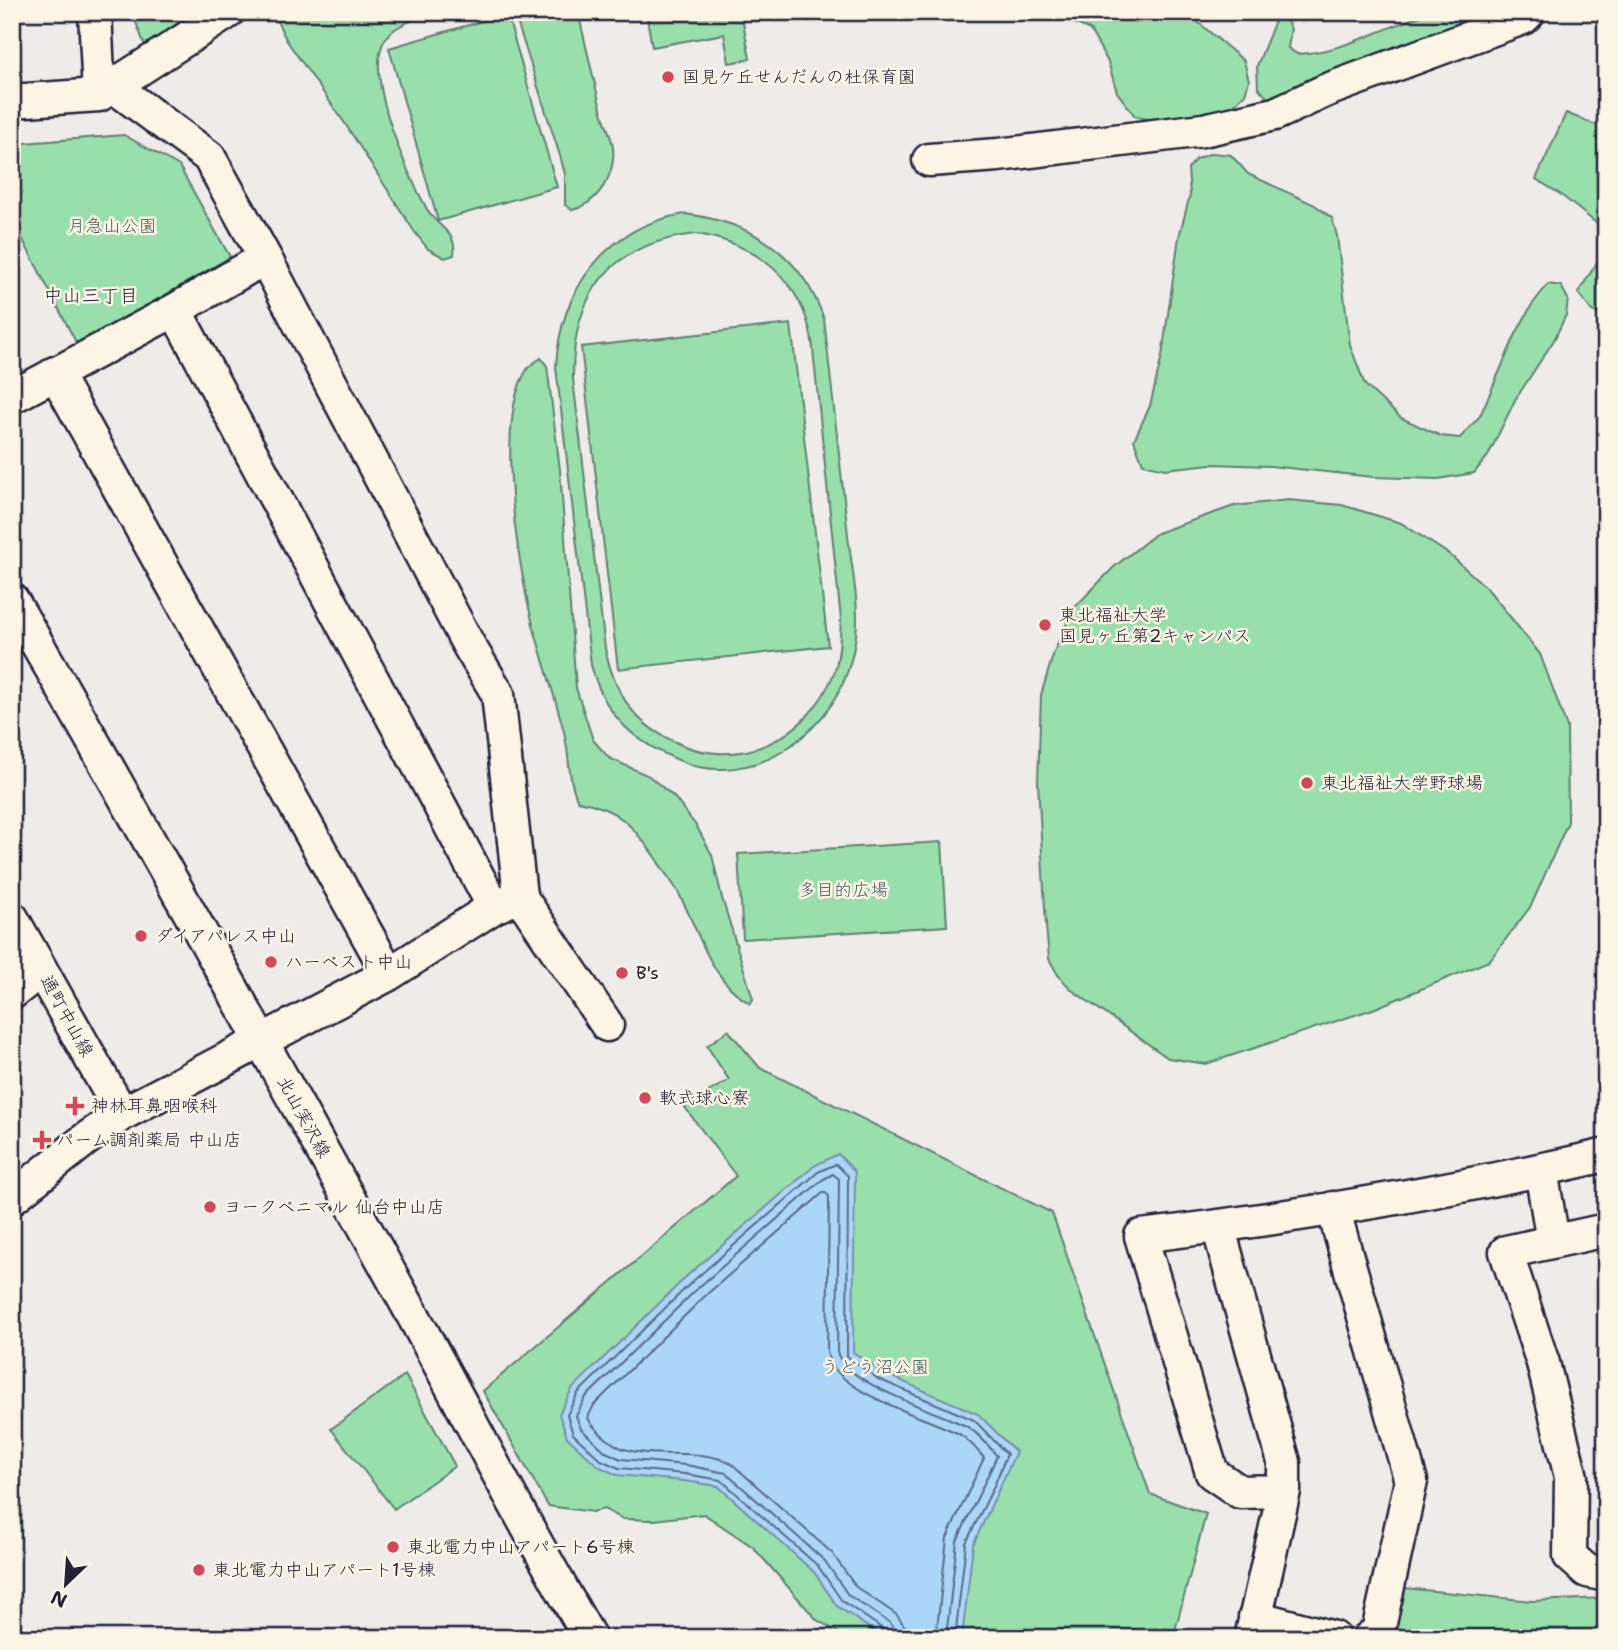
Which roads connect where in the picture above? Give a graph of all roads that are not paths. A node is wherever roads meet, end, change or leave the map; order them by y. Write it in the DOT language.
graph roads {
  1 [pos="94,12"];
  2 [pos="228,12"];
  3 [pos="1529,12"];
  4 [pos="106,90"];
  5 [pos="12,101"];
  6 [pos="929,160"];
  7 [pos="265,258"];
  8 [pos="175,310"];
  9 [pos="55,373"];
  10 [pos="12,397"];
  11 [pos="12,600"];
  12 [pos="507,902"];
  13 [pos="12,918"];
  14 [pos="41,970"];
  15 [pos="388,974"];
  16 [pos="12,993"];
  17 [pos="607,1025"];
  18 [pos="262,1042"];
  19 [pos="122,1114"];
  20 [pos="1606,1155"];
  21 [pos="1541,1170"];
  22 [pos="12,1198"];
  23 [pos="1333,1208"];
  24 [pos="1218,1226"];
  25 [pos="1606,1230"];
  26 [pos="1553,1241"];
  27 [pos="1284,1490"];
  28 [pos="1606,1575"];
  29 [pos="1253,1627"];
  30 [pos="590,1638"];
  31 [pos="1334,1638"];
  32 [pos="1369,1638"];
  1 -- 4 [label="street"];
  2 -- 4 [label="street"];
  3 -- 6 [label="street"];
  4 -- 5 [label="street"];
  4 -- 7 [label="street"];
  7 -- 8 [label="street"];
  7 -- 12 [label="street"];
  8 -- 9 [label="street"];
  8 -- 12 [label="street"];
  9 -- 10 [label="street"];
  9 -- 15 [label="street"];
  11 -- 18 [label="street, 北山実沢線"];
  12 -- 15 [label="street"];
  12 -- 17 [label="street"];
  13 -- 14 [label="street, 通町中山線"];
  14 -- 16 [label="street"];
  14 -- 19 [label="street, 通町中山線"];
  15 -- 18 [label="street"];
  18 -- 19 [label="street"];
  18 -- 30 [label="street, 北山実沢線"];
  19 -- 22 [label="street"];
  20 -- 21 [label="street"];
  21 -- 23 [label="street"];
  21 -- 26 [label="street"];
  23 -- 24 [label="street"];
  23 -- 32 [label="street"];
  24 -- 27 [label="street"];
  24 -- 27 [label="street"];
  25 -- 26 [label="street"];
  26 -- 28 [label="street"];
  27 -- 29 [label="street"];
  29 -- 31 [label="street"];
}
